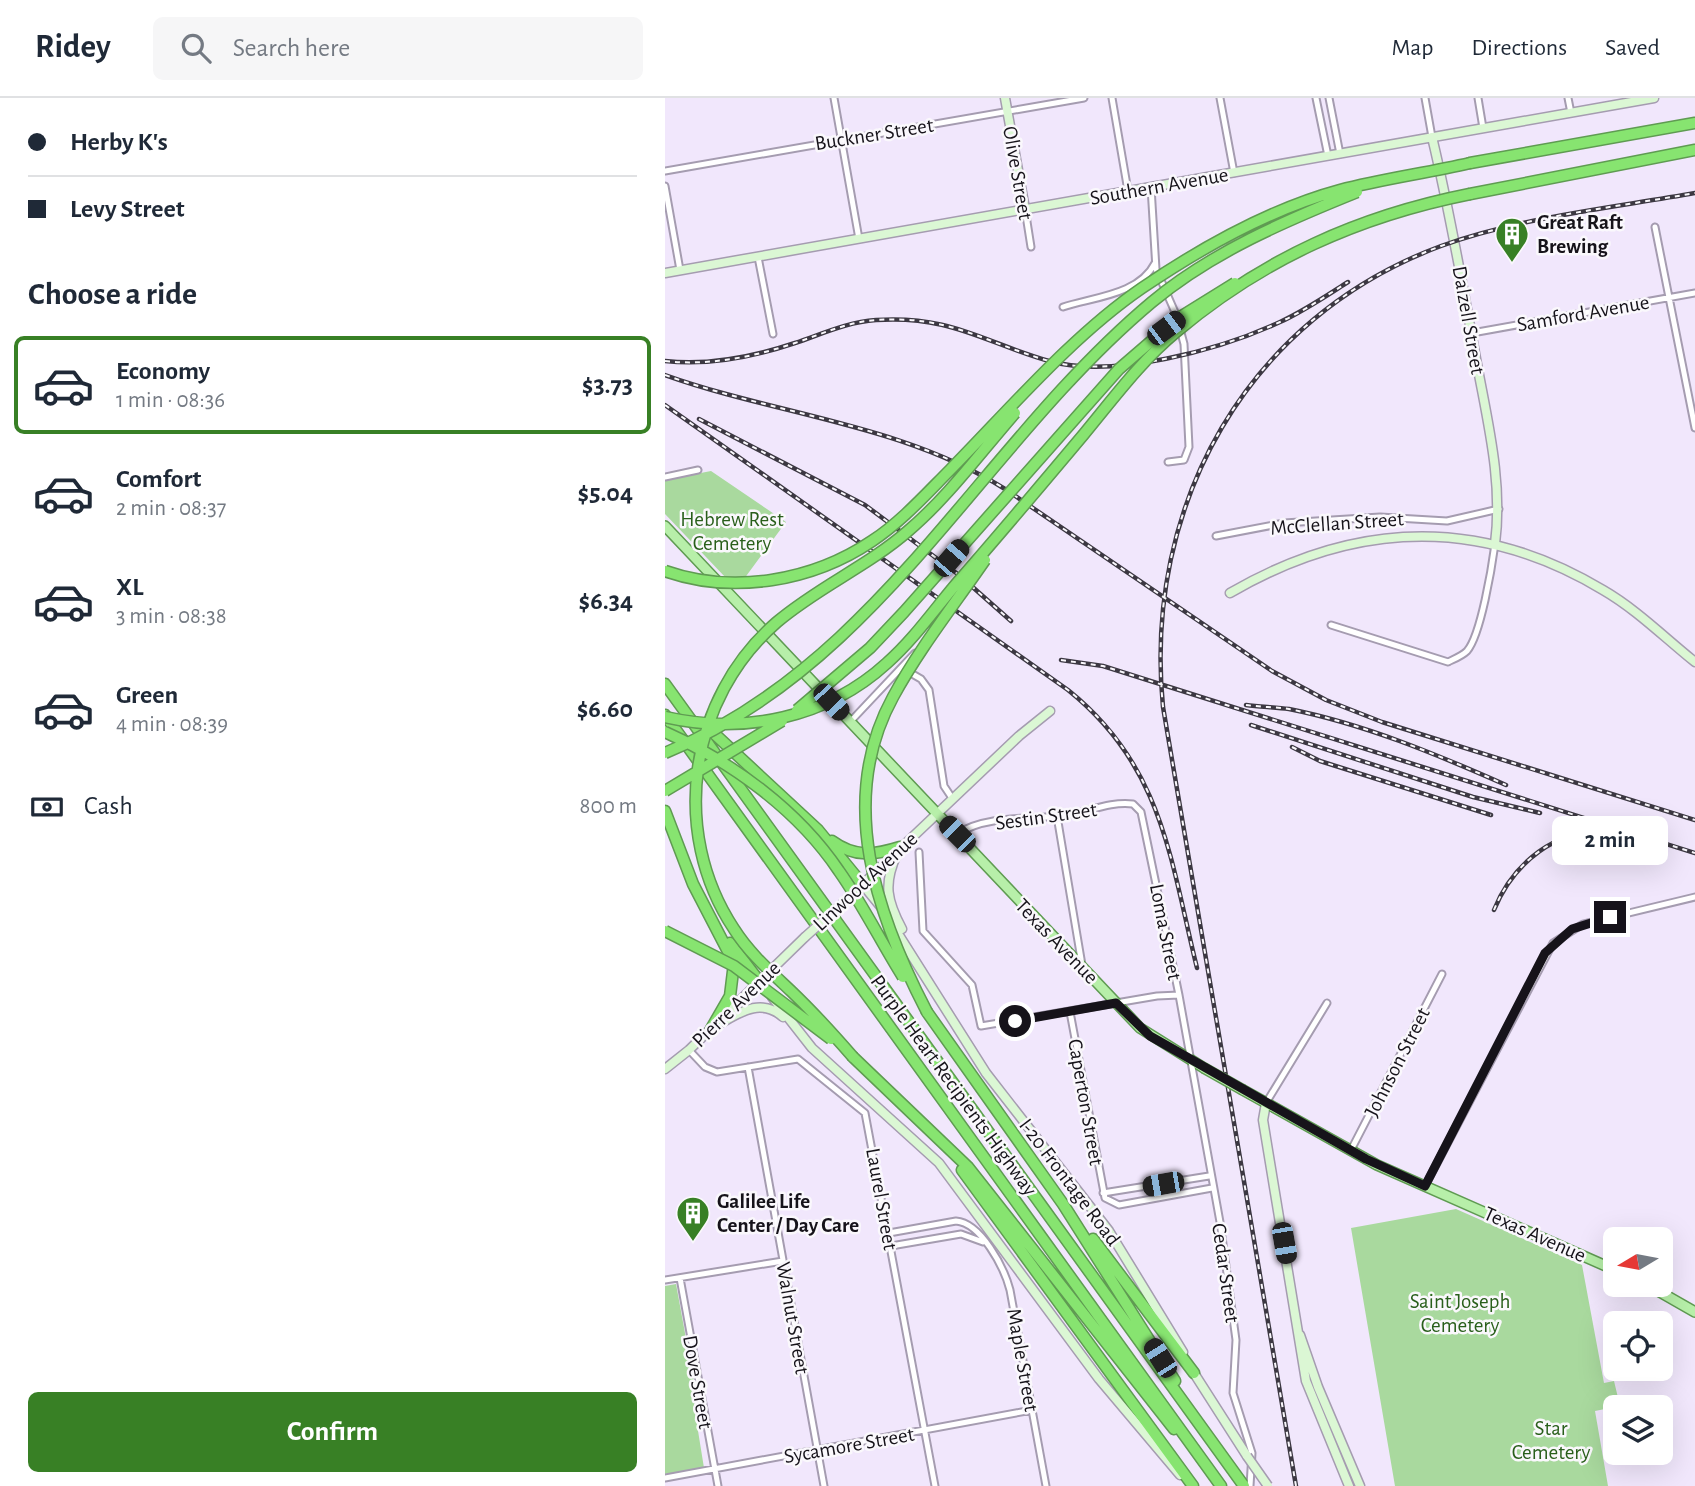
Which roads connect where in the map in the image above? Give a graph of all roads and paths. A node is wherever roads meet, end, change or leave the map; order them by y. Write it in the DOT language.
graph roads {
  1 [pos="834,98"];
  2 [pos="1005,98"];
  3 [pos="1084,98"];
  4 [pos="1112,98"];
  5 [pos="1220,98"];
  6 [pos="1316,98"];
  7 [pos="1329,98"];
  8 [pos="1425,98"];
  9 [pos="1478,98"];
  10 [pos="1568,98"];
  11 [pos="1654,98"];
  12 [pos="1008,112"];
  13 [pos="1571,113"];
  14 [pos="1695,123"];
  15 [pos="1483,128"];
  16 [pos="1432,137"];
  17 [pos="841,139"];
  18 [pos="1695,150"];
  19 [pos="1340,154"];
  20 [pos="1328,156"];
  21 [pos="665,171"];
  22 [pos="1234,173"];
  23 [pos="1373,185"];
  24 [pos="665,186"];
  25 [pos="1151,187"];
  26 [pos="1128,191"];
  27 [pos="1025,209"];
  28 [pos="1655,227"];
  29 [pos="859,239"];
  30 [pos="1031,247"];
  31 [pos="758,257"];
  32 [pos="1156,261"];
  33 [pos="680,270"];
  34 [pos="665,273"];
  35 [pos="1257,274"];
  36 [pos="1695,293"];
  37 [pos="1670,298"];
  38 [pos="1063,307"];
  39 [pos="1472,333"];
  40 [pos="773,334"];
  41 [pos="1067,352"];
  42 [pos="1695,382"];
  43 [pos="1687,384"];
  44 [pos="1695,428"];
  45 [pos="1168,462"];
  46 [pos="698,470"];
  47 [pos="665,477"];
  48 [pos="1499,509"];
  49 [pos="1011,522"];
  50 [pos="665,526"];
  51 [pos="1216,536"];
  52 [pos="1495,544"];
  53 [pos="665,571"];
  54 [pos="1230,593"];
  55 [pos="1331,625"];
  56 [pos="921,647"];
  57 [pos="1695,662"];
  58 [pos="902,668"];
  59 [pos="665,684"];
  60 [pos="677,701"];
  61 [pos="1050,711"];
  62 [pos="665,716"];
  63 [pos="850,722"];
  64 [pos="705,732"];
  65 [pos="665,733"];
  66 [pos="665,754"];
  67 [pos="665,791"];
  68 [pos="952,798"];
  69 [pos="1136,806"];
  70 [pos="665,811"];
  71 [pos="936,813"];
  72 [pos="1057,816"];
  73 [pos="818,830"];
  74 [pos="957,834"];
  75 [pos="900,847"];
  76 [pos="919,852"];
  77 [pos="863,884"];
  78 [pos="1695,897"];
  79 [pos="714,923"];
  80 [pos="665,931"];
  81 [pos="805,937"];
  82 [pos="921,966"];
  83 [pos="1083,967"];
  84 [pos="1442,974"];
  85 [pos="759,981"];
  86 [pos="1179,995"];
  87 [pos="1116,1003"];
  88 [pos="1327,1003"];
  89 [pos="927,1012"];
  90 [pos="1070,1012"];
  91 [pos="711,1029"];
  92 [pos="806,1041"];
  93 [pos="689,1051"];
  94 [pos="853,1056"];
  95 [pos="1189,1059"];
  96 [pos="748,1067"];
  97 [pos="665,1069"];
  98 [pos="1266,1103"];
  99 [pos="916,1116"];
  100 [pos="1351,1150"];
  101 [pos="1209,1176"];
  102 [pos="1425,1186"];
  103 [pos="1212,1188"];
  104 [pos="1103,1193"];
  105 [pos="1063,1204"];
  106 [pos="889,1233"];
  107 [pos="983,1242"];
  108 [pos="891,1246"];
  109 [pos="783,1261"];
  110 [pos="1603,1265"];
  111 [pos="680,1278"];
  112 [pos="665,1280"];
  113 [pos="1669,1297"];
  114 [pos="1695,1312"];
  115 [pos="1300,1335"];
  116 [pos="1194,1373"];
  117 [pos="1032,1410"];
  118 [pos="925,1432"];
  119 [pos="1215,1447"];
  120 [pos="818,1450"];
  121 [pos="715,1469"];
  122 [pos="665,1478"];
  123 [pos="717,1486"];
  124 [pos="824,1486"];
  125 [pos="935,1486"];
  126 [pos="1046,1486"];
  127 [pos="1191,1486"];
  128 [pos="1221,1486"];
  129 [pos="1244,1486"];
  130 [pos="1250,1486"];
  131 [pos="1268,1486"];
  132 [pos="1349,1486"];
  133 [pos="1360,1486"];
  1 -- 17 [label="street"];
  2 -- 12 [label="main road, Olive Street"];
  3 -- 12 [label="street, Buckner Street"];
  4 -- 26 [label="street"];
  5 -- 22 [label="street"];
  6 -- 20 [label="street"];
  7 -- 19 [label="street"];
  8 -- 16 [label="street, Dalzell Street"];
  9 -- 15 [label="street"];
  10 -- 13 [label="street"];
  11 -- 13 [label="main road, Southern Avenue"];
  12 -- 17 [label="street, Buckner Street"];
  12 -- 27 [label="main road, Olive Street"];
  13 -- 15 [label="main road, Southern Avenue"];
  14 -- 23 [label="highway, bridge"];
  15 -- 16 [label="main road, Southern Avenue"];
  16 -- 19 [label="main road, Southern Avenue"];
  16 -- 39 [label="main road, Dalzell Street"];
  17 -- 21 [label="street, Buckner Street"];
  17 -- 29 [label="street"];
  18 -- 35 [label="highway, bridge"];
  19 -- 20 [label="main road, Southern Avenue"];
  20 -- 22 [label="main road, Southern Avenue"];
  22 -- 25 [label="main road, Southern Avenue"];
  23 -- 41 [label="highway, bridge"];
  23 -- 64 [label="highway, bridge"];
  24 -- 33 [label="street"];
  25 -- 26 [label="main road, Southern Avenue"];
  25 -- 32 [label="street"];
  26 -- 27 [label="main road, Southern Avenue"];
  27 -- 29 [label="main road, Southern Avenue"];
  27 -- 30 [label="street, Olive Street"];
  28 -- 37 [label="street"];
  29 -- 31 [label="main road, Southern Avenue"];
  31 -- 33 [label="main road, Southern Avenue"];
  31 -- 40 [label="street"];
  32 -- 38 [label="street"];
  32 -- 45 [label="street"];
  33 -- 34 [label="main road, Southern Avenue"];
  35 -- 49 [label="highway, bridge"];
  35 -- 67 [label="highway, bridge"];
  36 -- 37 [label="street, Samford Avenue"];
  37 -- 39 [label="street, Samford Avenue"];
  37 -- 43 [label="street"];
  39 -- 48 [label="main road, Dalzell Street"];
  41 -- 53 [label="highway, bridge"];
  41 -- 64 [label="highway, bridge"];
  42 -- 43 [label="street"];
  43 -- 44 [label="street"];
  46 -- 47 [label="street"];
  48 -- 51 [label="street, McClellan Street"];
  48 -- 52 [label="main road, Dalzell Street"];
  49 -- 62 [label="highway, bridge"];
  49 -- 89 [label="highway, bridge"];
  50 -- 63 [label="main road, Texas Avenue"];
  52 -- 54 [label="main road"];
  52 -- 55 [label="street"];
  52 -- 57 [label="main road"];
  56 -- 58 [label="street"];
  58 -- 63 [label="street"];
  58 -- 68 [label="street"];
  59 -- 60 [label="highway, Purple Heart Recipients Highway"];
  60 -- 73 [label="highway"];
  60 -- 119 [label="highway, Purple Heart Recipients Highway"];
  61 -- 68 [label="main road, Linwood Avenue"];
  62 -- 128 [label="highway, Purple Heart Recipients Highway"];
  63 -- 71 [label="main road, Texas Avenue"];
  64 -- 66 [label="highway, bridge"];
  64 -- 94 [label="highway, bridge"];
  65 -- 89 [label="highway, bridge"];
  68 -- 71 [label="main road, Linwood Avenue"];
  69 -- 72 [label="street, Sestin Street"];
  69 -- 86 [label="street, Loma Street"];
  70 -- 79 [label="highway"];
  71 -- 74 [label="main road, Texas Avenue"];
  71 -- 75 [label="main road, Linwood Avenue"];
  72 -- 74 [label="street, Sestin Street"];
  72 -- 83 [label="street"];
  73 -- 75 [label="highway"];
  73 -- 77 [label="highway"];
  74 -- 83 [label="main road, Texas Avenue"];
  75 -- 77 [label="main road, Linwood Avenue"];
  75 -- 82 [label="main road"];
  76 -- 90 [label="street"];
  77 -- 81 [label="main road, Linwood Avenue, bridge"];
  77 -- 82 [label="main road, I-20 Frontage Road"];
  78 -- 102 [label="street"];
  79 -- 85 [label="highway"];
  79 -- 91 [label="highway"];
  80 -- 94 [label="highway, bridge"];
  81 -- 85 [label="main road, Pierre Avenue"];
  82 -- 116 [label="main road, I-20 Frontage Road"];
  83 -- 87 [label="main road, Texas Avenue"];
  84 -- 100 [label="street, Johnson Street"];
  85 -- 91 [label="main road, Pierre Avenue"];
  85 -- 92 [label="main road"];
  86 -- 87 [label="street"];
  86 -- 95 [label="street, Loma Street"];
  87 -- 90 [label="street"];
  87 -- 95 [label="main road, Texas Avenue"];
  88 -- 98 [label="street"];
  89 -- 105 [label="highway"];
  90 -- 104 [label="street, Caperton Street"];
  91 -- 92 [label="main road"];
  91 -- 93 [label="main road, Pierre Avenue"];
  92 -- 127 [label="main road"];
  93 -- 96 [label="street, Laurel Street"];
  93 -- 97 [label="main road, Pierre Avenue"];
  94 -- 99 [label="highway"];
  95 -- 98 [label="main road, Texas Avenue, bridge"];
  95 -- 101 [label="street, Cedar Street"];
  96 -- 106 [label="street, Laurel Street"];
  96 -- 109 [label="street, Walnut Street"];
  98 -- 100 [label="main road, Texas Avenue"];
  98 -- 115 [label="main road"];
  99 -- 127 [label="highway"];
  99 -- 128 [label="highway"];
  100 -- 102 [label="main road, Texas Avenue"];
  101 -- 103 [label="street, Cedar Street"];
  101 -- 104 [label="street"];
  102 -- 110 [label="main road, Texas Avenue"];
  103 -- 104 [label="street"];
  103 -- 130 [label="street, Cedar Street"];
  105 -- 116 [label="highway"];
  105 -- 119 [label="highway"];
  106 -- 107 [label="street, Maple Street"];
  106 -- 108 [label="street, Laurel Street"];
  107 -- 108 [label="street"];
  107 -- 117 [label="street, Maple Street"];
  108 -- 118 [label="street, Laurel Street"];
  109 -- 111 [label="street"];
  109 -- 120 [label="street, Walnut Street"];
  111 -- 112 [label="street"];
  111 -- 121 [label="street, Dove Street"];
  113 -- 114 [label="main road"];
  115 -- 132 [label="main road"];
  115 -- 133 [label="main road"];
  116 -- 131 [label="main road, I-20 Frontage Road, bridge"];
  117 -- 118 [label="street, Sycamore Street"];
  117 -- 126 [label="street, Maple Street"];
  118 -- 120 [label="street, Sycamore Street"];
  118 -- 125 [label="street, Laurel Street"];
  119 -- 129 [label="highway, Purple Heart Recipients Highway"];
  120 -- 121 [label="street, Sycamore Street"];
  120 -- 124 [label="street, Walnut Street"];
  121 -- 122 [label="street, Sycamore Street"];
  121 -- 123 [label="street, Dove Street"];
}
